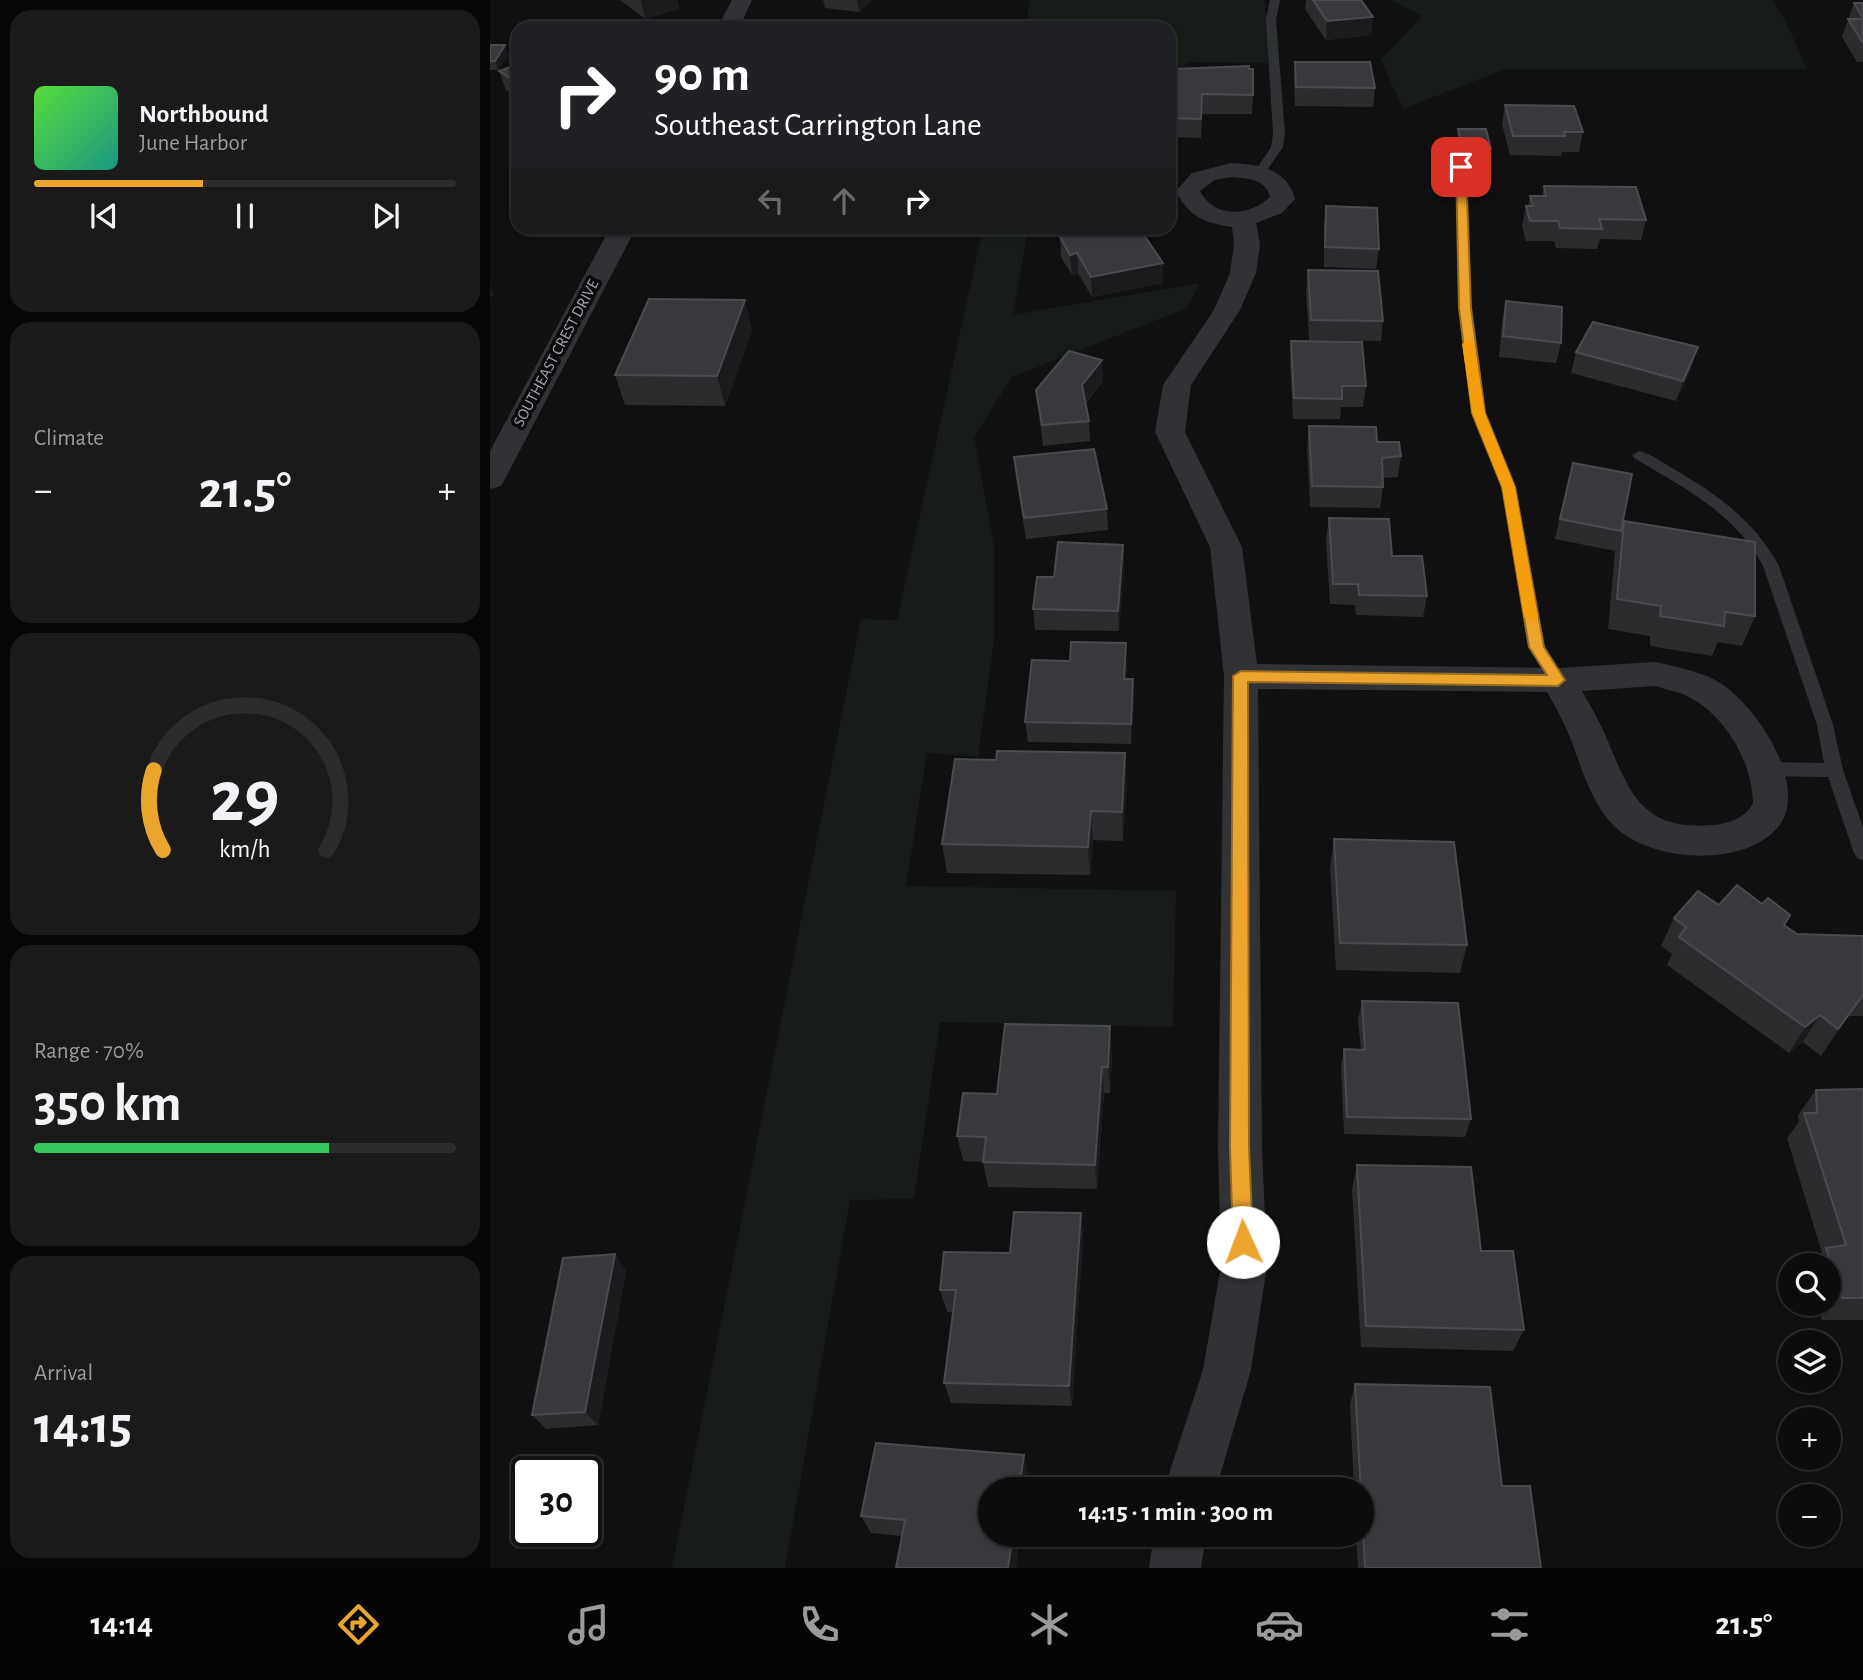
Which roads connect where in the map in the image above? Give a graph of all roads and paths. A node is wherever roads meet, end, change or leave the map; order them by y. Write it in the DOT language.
graph roads {
  1 [pos="742,0"];
  2 [pos="1275,0"];
  3 [pos="732,21"];
  4 [pos="1461,167"];
  5 [pos="1259,174"];
  6 [pos="1243,219"];
  7 [pos="619,235"];
  8 [pos="1639,455"];
  9 [pos="490,480"];
  10 [pos="1241,676"];
  11 [pos="1558,680"];
  12 [pos="1765,769"];
  13 [pos="1834,770"];
  14 [pos="1863,853"];
  15 [pos="1194,1477"];
  16 [pos="1178,1547"];
  17 [pos="1175,1568"];
  1 -- 3 [label="street"];
  2 -- 5 [label="lane"];
  4 -- 11 [label="lane"];
  5 -- 6 [label="street"];
  5 -- 6 [label="street"];
  6 -- 10 [label="street"];
  7 -- 9 [label="street, SOUTHEAST CREST DRIVE"];
  8 -- 13 [label="lane"];
  10 -- 11 [label="street"];
  10 -- 15 [label="street"];
  11 -- 12 [label="street"];
  11 -- 12 [label="street"];
  12 -- 13 [label="lane"];
  13 -- 14 [label="lane"];
  16 -- 17 [label="street"];
}
